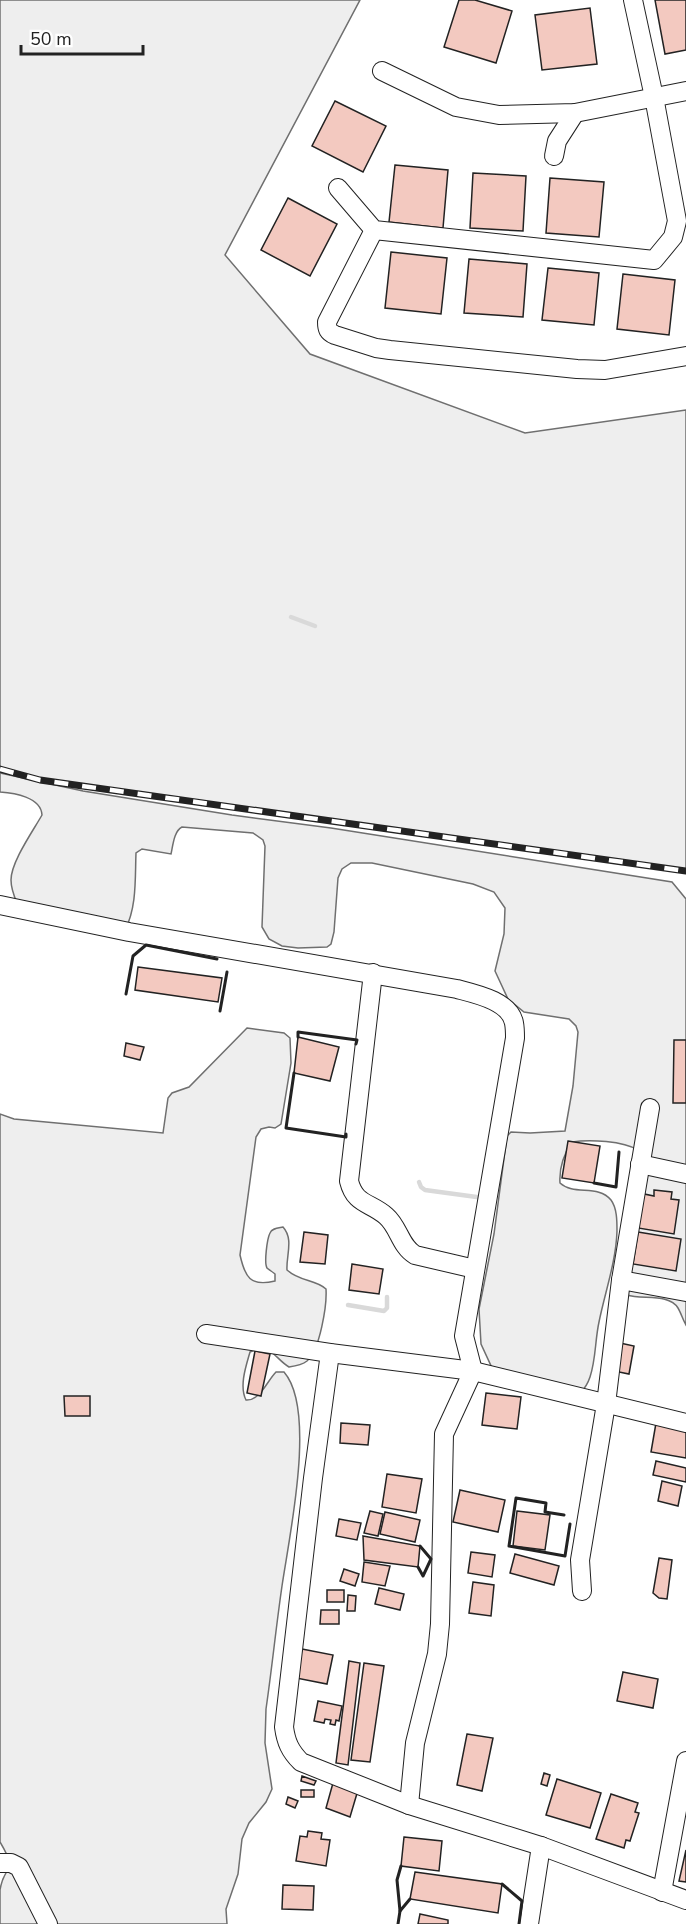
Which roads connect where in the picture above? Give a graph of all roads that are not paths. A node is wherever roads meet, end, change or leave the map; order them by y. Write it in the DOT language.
graph roads {
  1 [pos="633,0"];
  2 [pos="382,71"];
  3 [pos="686,91"];
  4 [pos="654,97"];
  5 [pos="575,114"];
  6 [pos="554,156"];
  7 [pos="338,188"];
  8 [pos="374,230"];
  9 [pos="686,356"];
  10 [pos="0,905"];
  11 [pos="373,973"];
  12 [pos="650,1108"];
  13 [pos="640,1164"];
  14 [pos="686,1174"];
  15 [pos="475,1269"];
  16 [pos="621,1280"];
  17 [pos="686,1292"];
  18 [pos="206,1334"];
  19 [pos="330,1353"];
  20 [pos="473,1371"];
  21 [pos="606,1404"];
  22 [pos="686,1423"];
  23 [pos="582,1591"];
  24 [pos="686,1761"];
  25 [pos="409,1805"];
  26 [pos="541,1846"];
  27 [pos="0,1863"];
  28 [pos="662,1892"];
  29 [pos="686,1900"];
  30 [pos="48,1924"];
  31 [pos="529,1924"];
  1 -- 4 [label="street"];
  2 -- 5 [label="street"];
  3 -- 4 [label="street"];
  4 -- 5 [label="street"];
  4 -- 8 [label="street"];
  5 -- 6 [label="street"];
  7 -- 8 [label="street"];
  8 -- 9 [label="street"];
  10 -- 11 [label="street"];
  11 -- 15 [label="street"];
  11 -- 15 [label="street"];
  12 -- 13 [label="street"];
  13 -- 14 [label="street"];
  13 -- 16 [label="street"];
  15 -- 20 [label="street"];
  16 -- 17 [label="street"];
  16 -- 21 [label="street"];
  18 -- 19 [label="street"];
  19 -- 20 [label="street"];
  19 -- 25 [label="street"];
  20 -- 21 [label="street"];
  20 -- 25 [label="street"];
  21 -- 22 [label="street"];
  21 -- 23 [label="street"];
  24 -- 28 [label="street"];
  25 -- 26 [label="street"];
  26 -- 28 [label="street"];
  26 -- 31 [label="street"];
  27 -- 30 [label="street"];
  28 -- 29 [label="street"];
}
